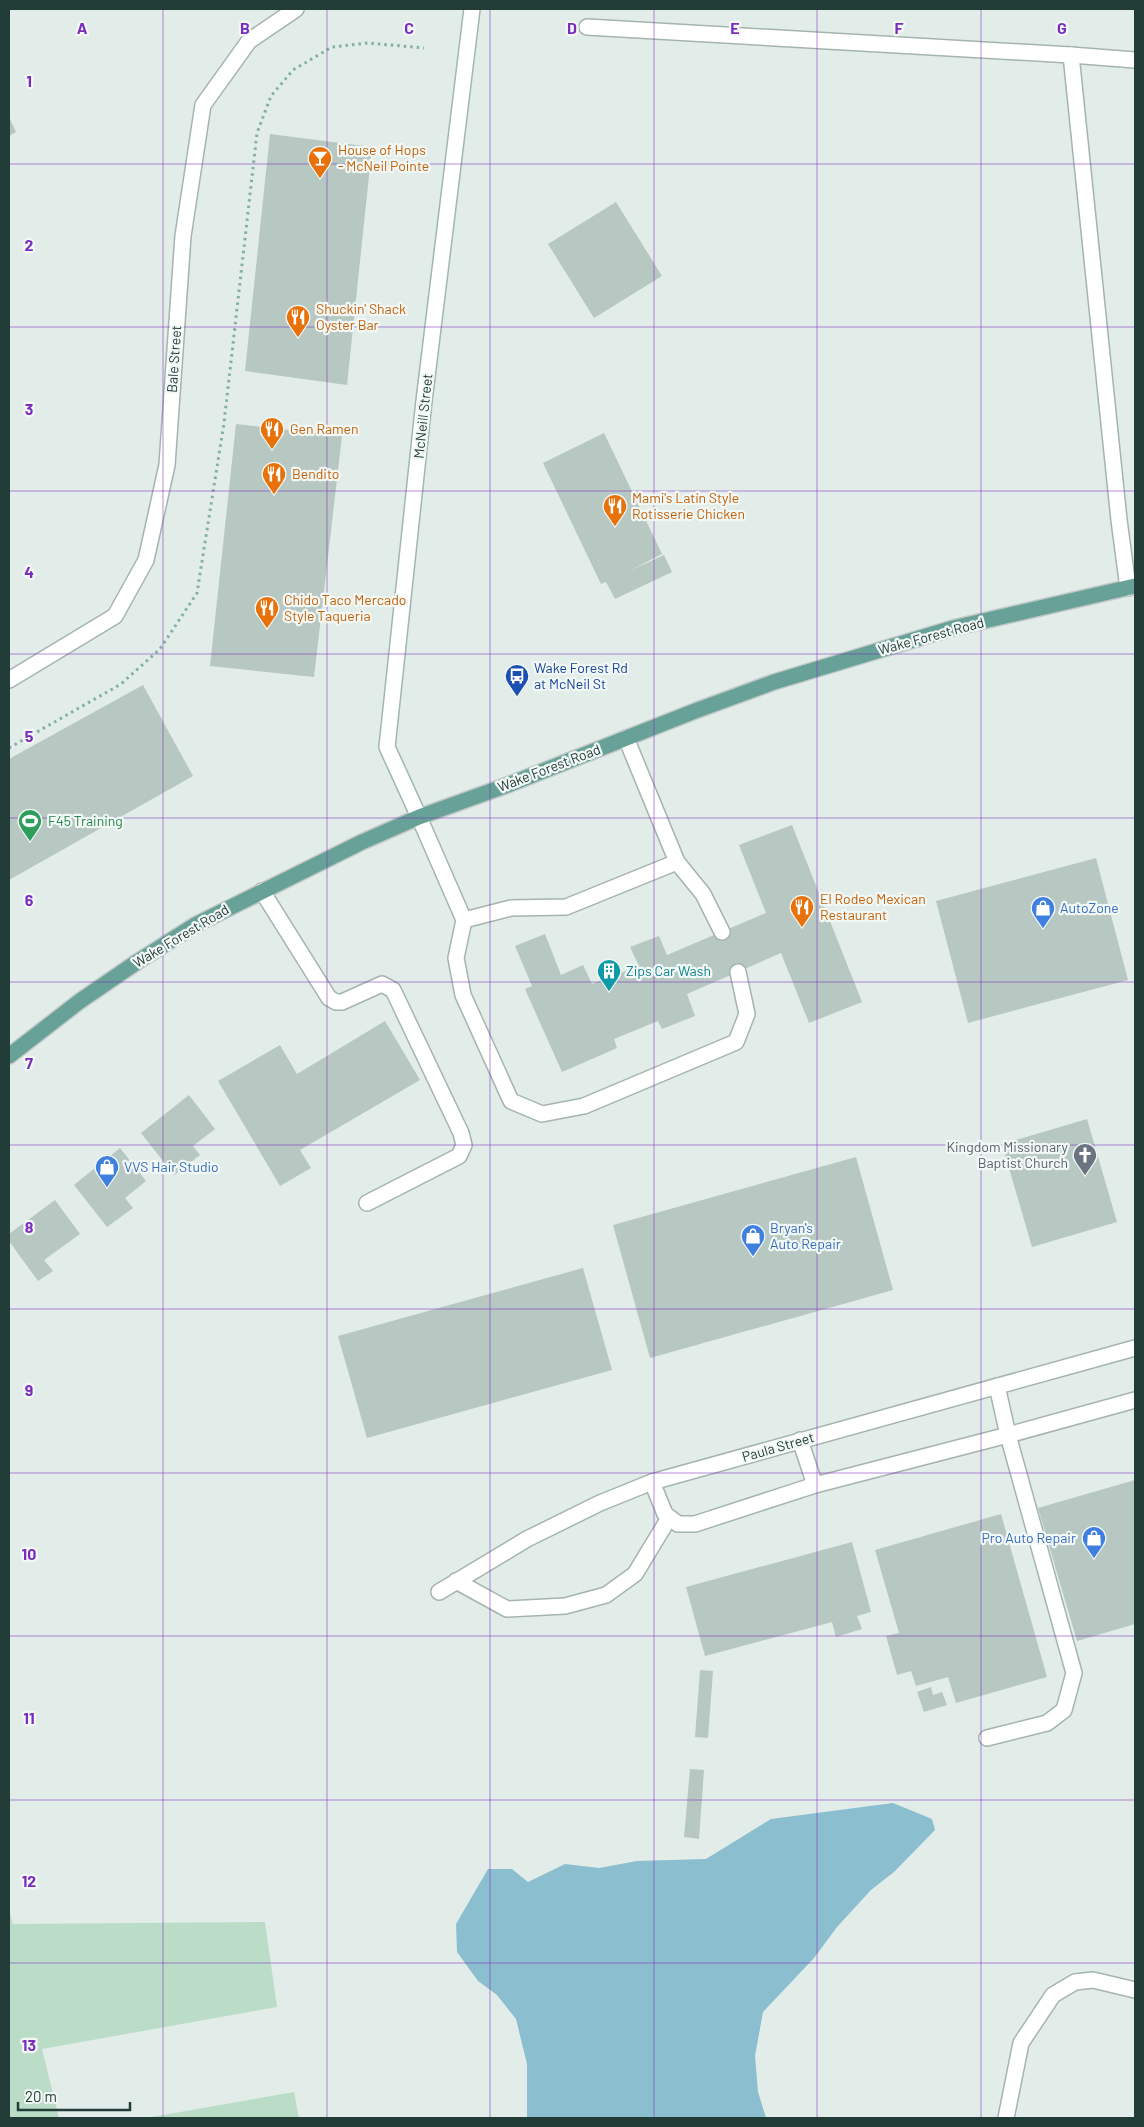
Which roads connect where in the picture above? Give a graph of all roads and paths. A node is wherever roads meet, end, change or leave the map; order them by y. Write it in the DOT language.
graph roads {
  1 [pos="296,9"];
  2 [pos="472,9"];
  3 [pos="587,27"];
  4 [pos="424,48"];
  5 [pos="1071,54"];
  6 [pos="1135,60"];
  7 [pos="1132,587"];
  8 [pos="9,680"];
  9 [pos="626,738"];
  10 [pos="9,748"];
  11 [pos="419,817"];
  12 [pos="677,862"];
  13 [pos="262,891"];
  14 [pos="464,920"];
  15 [pos="722,932"];
  16 [pos="738,972"];
  17 [pos="9,1056"];
  18 [pos="367,1203"];
  19 [pos="1135,1348"];
  20 [pos="998,1386"];
  21 [pos="1135,1400"];
  22 [pos="1008,1435"];
  23 [pos="800,1440"];
  24 [pos="652,1482"];
  25 [pos="815,1485"];
  26 [pos="670,1518"];
  27 [pos="456,1581"];
  28 [pos="439,1592"];
  29 [pos="987,1738"];
  30 [pos="1135,1990"];
  31 [pos="1006,2118"];
  1 -- 8 [label="street, Bale Street"];
  2 -- 11 [label="street, McNeill Street"];
  3 -- 5 [label="street"];
  4 -- 10 [label="path"];
  5 -- 6 [label="street"];
  5 -- 7 [label="street"];
  7 -- 9 [label="main road, Wake Forest Road"];
  9 -- 11 [label="main road, Wake Forest Road"];
  9 -- 12 [label="street"];
  11 -- 13 [label="main road, Wake Forest Road"];
  11 -- 14 [label="street, McNeill Street"];
  12 -- 14 [label="street"];
  12 -- 15 [label="street"];
  13 -- 17 [label="main road, Wake Forest Road"];
  13 -- 18 [label="street"];
  14 -- 16 [label="street"];
  19 -- 20 [label="street, Paula Street"];
  20 -- 22 [label="street"];
  20 -- 23 [label="street, Paula Street"];
  21 -- 22 [label="street"];
  22 -- 25 [label="street"];
  22 -- 29 [label="street"];
  23 -- 24 [label="street, Paula Street"];
  23 -- 25 [label="street"];
  24 -- 26 [label="street"];
  24 -- 27 [label="street, Paula Street"];
  25 -- 26 [label="street"];
  26 -- 27 [label="street"];
  27 -- 28 [label="street, Paula Street"];
  30 -- 31 [label="street"];
}
